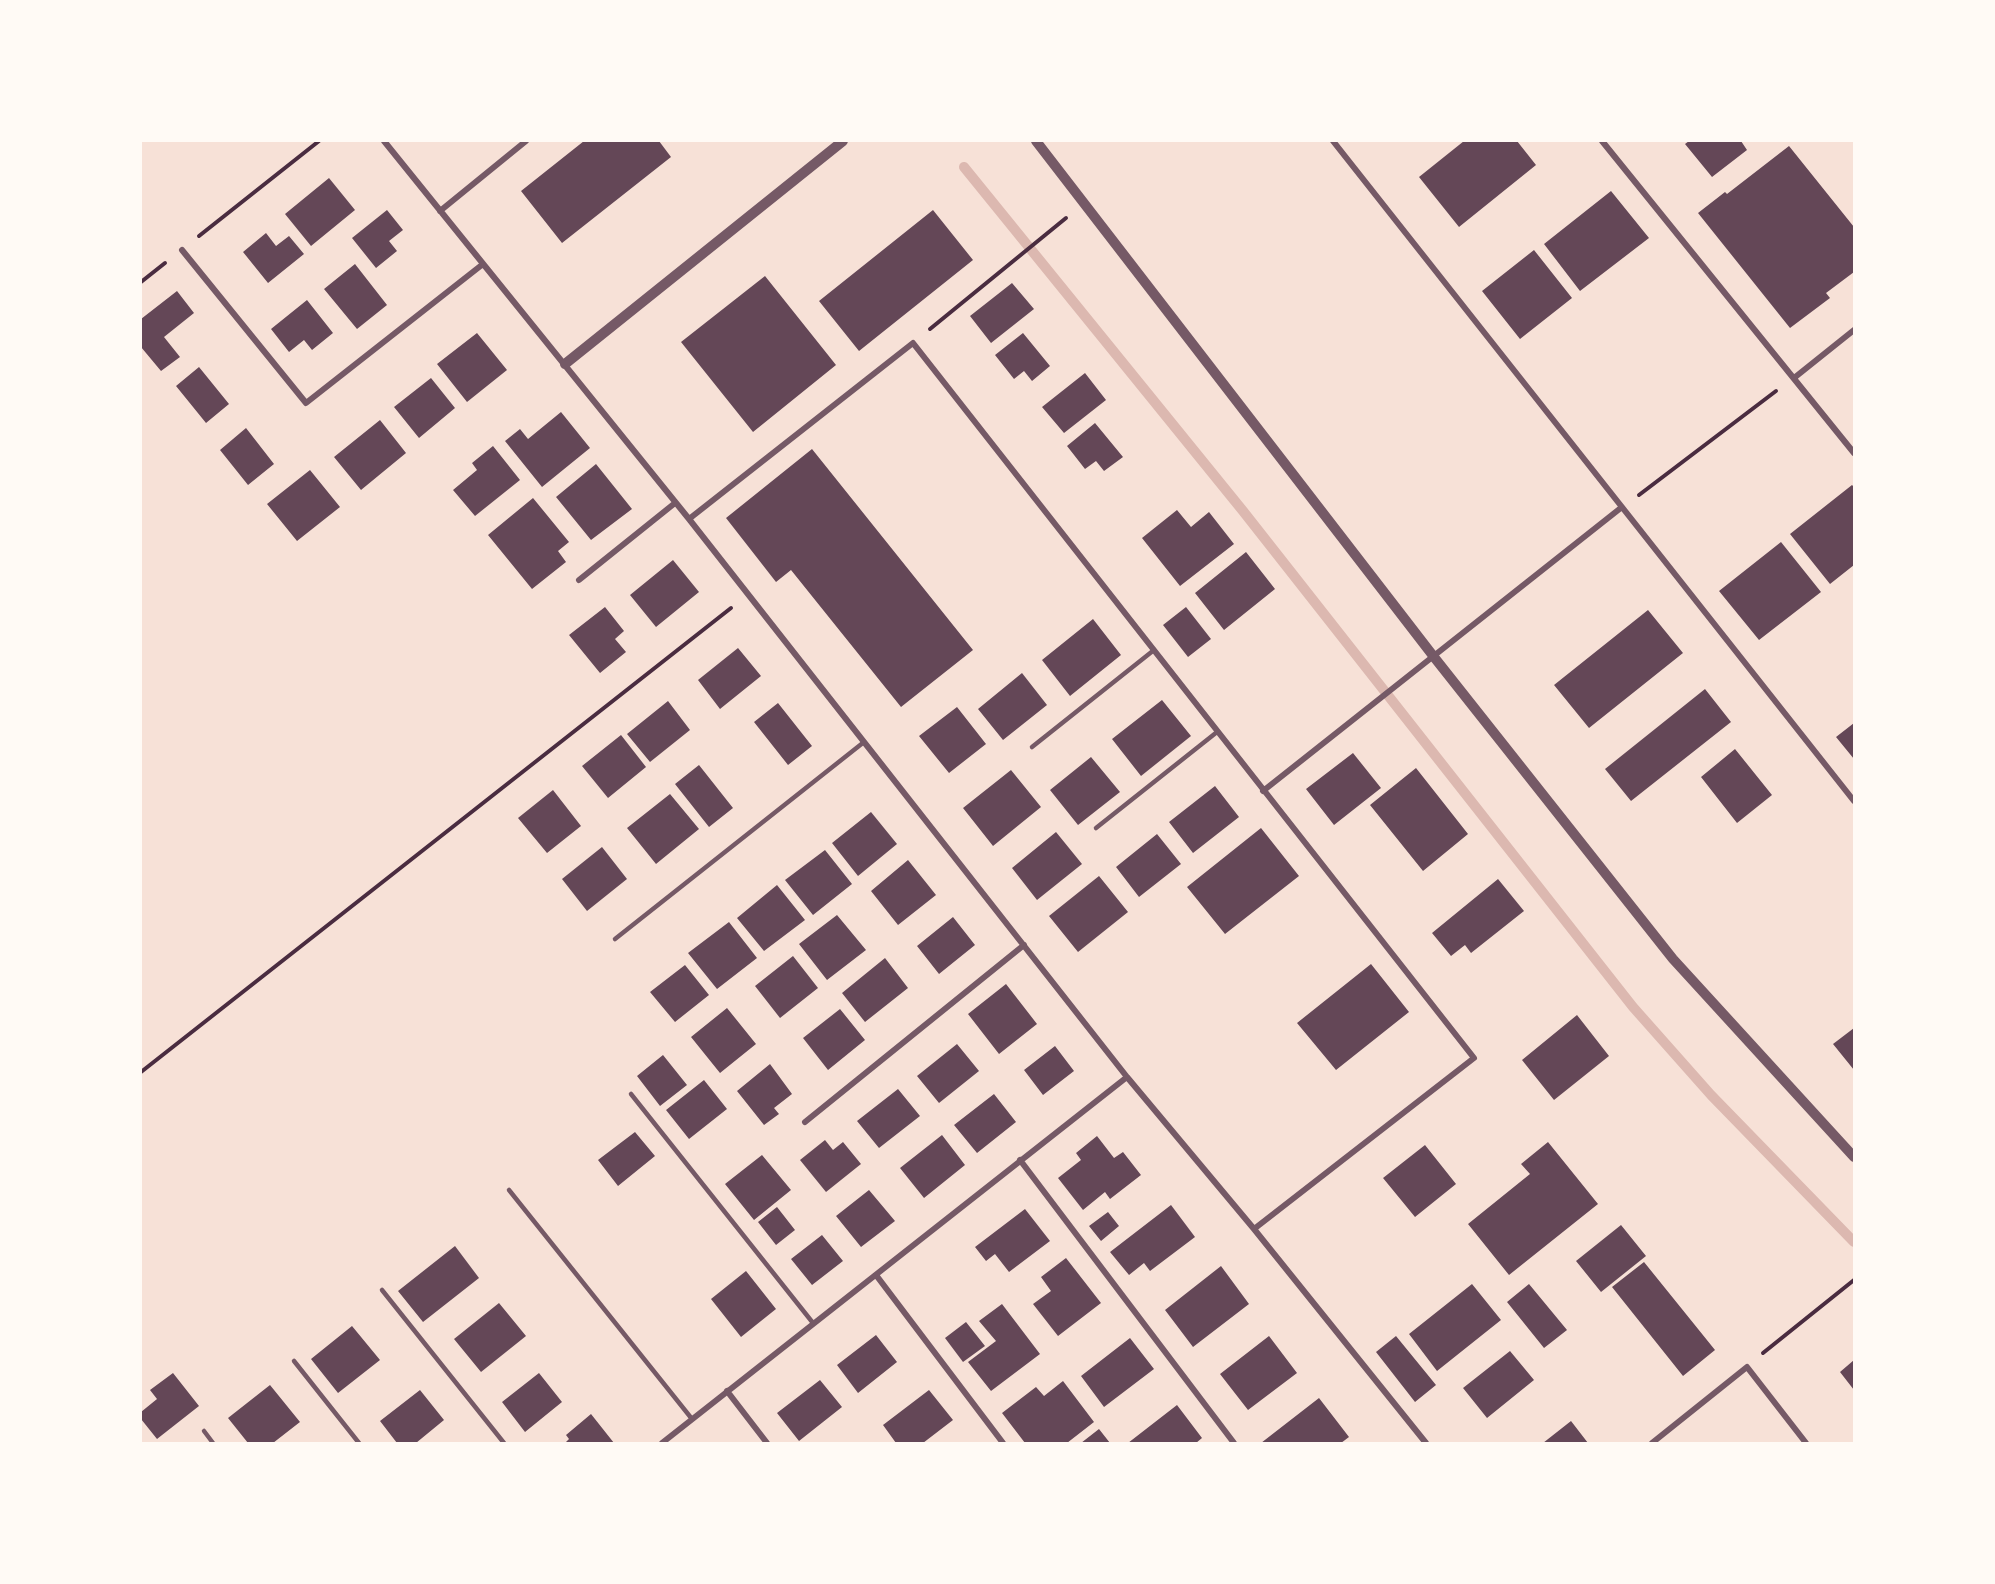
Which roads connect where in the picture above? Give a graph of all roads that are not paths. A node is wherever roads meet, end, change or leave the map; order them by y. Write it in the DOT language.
graph roads {
  1 [pos="384,141"];
  2 [pos="526,141"];
  3 [pos="843,141"];
  4 [pos="1036,141"];
  5 [pos="1333,141"];
  6 [pos="1602,141"];
  7 [pos="440,211"];
  8 [pos="182,250"];
  9 [pos="483,264"];
  10 [pos="1854,330"];
  11 [pos="565,364"];
  12 [pos="1794,378"];
  13 [pos="1854,453"];
  14 [pos="675,503"];
  15 [pos="1622,507"];
  16 [pos="688,519"];
  17 [pos="579,580"];
  18 [pos="1154,650"];
  19 [pos="1434,657"];
  20 [pos="1217,732"];
  21 [pos="864,742"];
  22 [pos="1032,747"];
  23 [pos="1263,791"];
  24 [pos="1854,801"];
  25 [pos="1096,828"];
  26 [pos="615,939"];
  27 [pos="1024,945"];
  28 [pos="1127,1077"];
  29 [pos="631,1094"];
  30 [pos="805,1122"];
  31 [pos="1854,1157"];
  32 [pos="1020,1160"];
  33 [pos="509,1190"];
  34 [pos="1254,1229"];
  35 [pos="876,1275"];
  36 [pos="382,1290"];
  37 [pos="813,1323"];
  38 [pos="294,1360"];
  39 [pos="727,1391"];
  40 [pos="692,1419"];
  41 [pos="204,1431"];
  42 [pos="213,1443"];
  43 [pos="359,1443"];
  44 [pos="504,1443"];
  45 [pos="662,1443"];
  46 [pos="767,1443"];
  47 [pos="1003,1443"];
  48 [pos="1234,1443"];
  49 [pos="1426,1443"];
  50 [pos="1652,1443"];
  51 [pos="1806,1443"];
  1 -- 7 [label="street"];
  2 -- 7 [label="street"];
  3 -- 11 [label="street"];
  4 -- 19 [label="street"];
  5 -- 15 [label="street"];
  6 -- 12 [label="street"];
  7 -- 9 [label="street"];
  8 -- 9 [label="street"];
  9 -- 11 [label="street"];
  10 -- 12 [label="street"];
  11 -- 14 [label="street"];
  12 -- 13 [label="street"];
  14 -- 16 [label="street"];
  14 -- 17 [label="street"];
  15 -- 19 [label="street"];
  15 -- 24 [label="street"];
  16 -- 18 [label="street"];
  16 -- 21 [label="street"];
  18 -- 20 [label="street"];
  18 -- 22 [label="lane"];
  19 -- 23 [label="street"];
  19 -- 31 [label="street"];
  20 -- 23 [label="street"];
  20 -- 25 [label="lane"];
  21 -- 26 [label="lane"];
  21 -- 27 [label="street"];
  23 -- 34 [label="street"];
  27 -- 28 [label="street"];
  27 -- 30 [label="street"];
  28 -- 32 [label="street"];
  28 -- 34 [label="street"];
  29 -- 37 [label="lane"];
  32 -- 35 [label="street"];
  32 -- 48 [label="street"];
  33 -- 40 [label="lane"];
  34 -- 49 [label="street"];
  35 -- 37 [label="street"];
  35 -- 47 [label="street"];
  36 -- 44 [label="lane"];
  37 -- 39 [label="street"];
  38 -- 43 [label="lane"];
  39 -- 40 [label="street"];
  39 -- 46 [label="street"];
  40 -- 45 [label="street"];
  41 -- 42 [label="lane"];
  50 -- 51 [label="street"];
}
